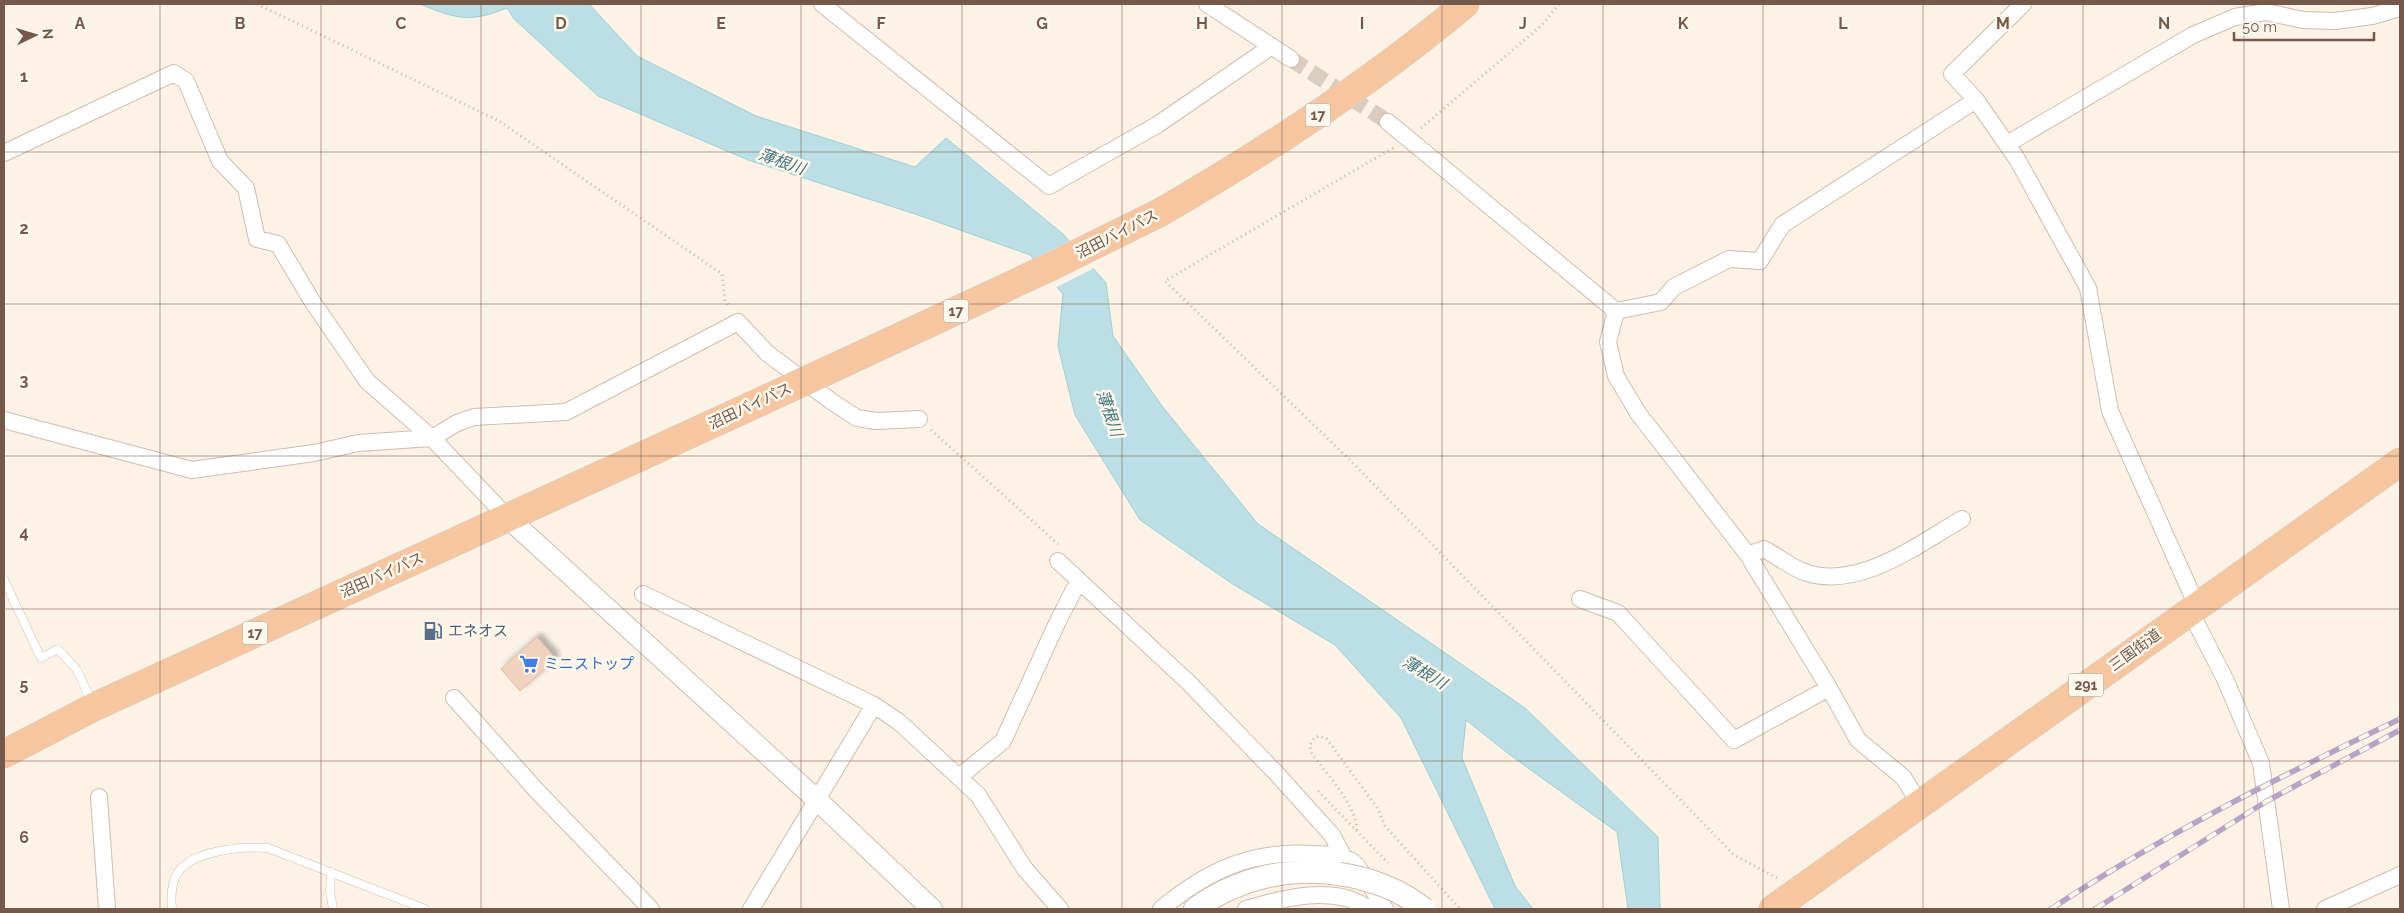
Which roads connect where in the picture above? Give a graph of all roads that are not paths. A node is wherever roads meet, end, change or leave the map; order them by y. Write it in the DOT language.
graph roads {
  1 [pos="822,4"];
  2 [pos="1207,4"];
  3 [pos="1465,4"];
  4 [pos="2024,4"];
  5 [pos="2400,8"];
  6 [pos="1272,46"];
  7 [pos="1291,59"];
  8 [pos="1976,100"];
  9 [pos="1388,122"];
  10 [pos="2007,144"];
  11 [pos="4,153"];
  12 [pos="1616,311"];
  13 [pos="919,419"];
  14 [pos="4,420"];
  15 [pos="432,438"];
  16 [pos="2400,462"];
  17 [pos="508,518"];
  18 [pos="1962,519"];
  19 [pos="1748,555"];
  20 [pos="1058,561"];
  21 [pos="4,580"];
  22 [pos="1079,580"];
  23 [pos="643,594"];
  24 [pos="1580,599"];
  25 [pos="2194,608"];
  26 [pos="1829,688"];
  27 [pos="454,698"];
  28 [pos="874,704"];
  29 [pos="94,707"];
  30 [pos="4,754"];
  31 [pos="959,778"];
  32 [pos="99,797"];
  33 [pos="817,800"];
  34 [pos="1920,804"];
  35 [pos="1342,866"];
  36 [pos="331,872"];
  37 [pos="2400,875"];
  38 [pos="107,909"];
  39 [pos="172,909"];
  40 [pos="333,909"];
  41 [pos="425,909"];
  42 [pos="651,909"];
  43 [pos="751,909"];
  44 [pos="932,909"];
  45 [pos="1060,909"];
  46 [pos="1161,909"];
  47 [pos="1195,909"];
  48 [pos="1246,909"];
  49 [pos="1371,909"];
  50 [pos="1385,909"];
  51 [pos="1424,909"];
  52 [pos="1773,909"];
  53 [pos="2281,909"];
  54 [pos="2325,909"];
  1 -- 6 [label="street"];
  2 -- 6 [label="street"];
  3 -- 17 [label="highway, 沼田バイパス / 17, bridge"];
  4 -- 8 [label="street"];
  5 -- 10 [label="street"];
  6 -- 7 [label="street"];
  8 -- 10 [label="street"];
  8 -- 12 [label="street"];
  9 -- 12 [label="street"];
  10 -- 25 [label="street"];
  11 -- 15 [label="street"];
  12 -- 19 [label="street"];
  13 -- 15 [label="street"];
  14 -- 15 [label="street"];
  15 -- 17 [label="street"];
  16 -- 25 [label="highway, 三国街道 / 291"];
  17 -- 29 [label="highway, 沼田バイパス / 17"];
  17 -- 33 [label="street"];
  18 -- 19 [label="street"];
  19 -- 26 [label="street"];
  20 -- 22 [label="street"];
  21 -- 29 [label="lane"];
  22 -- 31 [label="street"];
  22 -- 35 [label="street"];
  23 -- 28 [label="street"];
  24 -- 26 [label="street"];
  25 -- 34 [label="highway, 三国街道 / 291"];
  25 -- 53 [label="street"];
  26 -- 34 [label="street"];
  27 -- 42 [label="street"];
  28 -- 31 [label="street"];
  28 -- 33 [label="street"];
  29 -- 30 [label="highway, 沼田バイパス / 17"];
  31 -- 45 [label="street"];
  32 -- 38 [label="street"];
  33 -- 43 [label="street"];
  33 -- 44 [label="street"];
  34 -- 52 [label="highway, 三国街道 / 291"];
  35 -- 46 [label="street"];
  35 -- 47 [label="main road"];
  35 -- 50 [label="street"];
  35 -- 51 [label="main road, bridge"];
  36 -- 39 [label="lane"];
  36 -- 40 [label="lane"];
  36 -- 41 [label="lane"];
  37 -- 54 [label="street"];
  48 -- 49 [label="street"];
}
